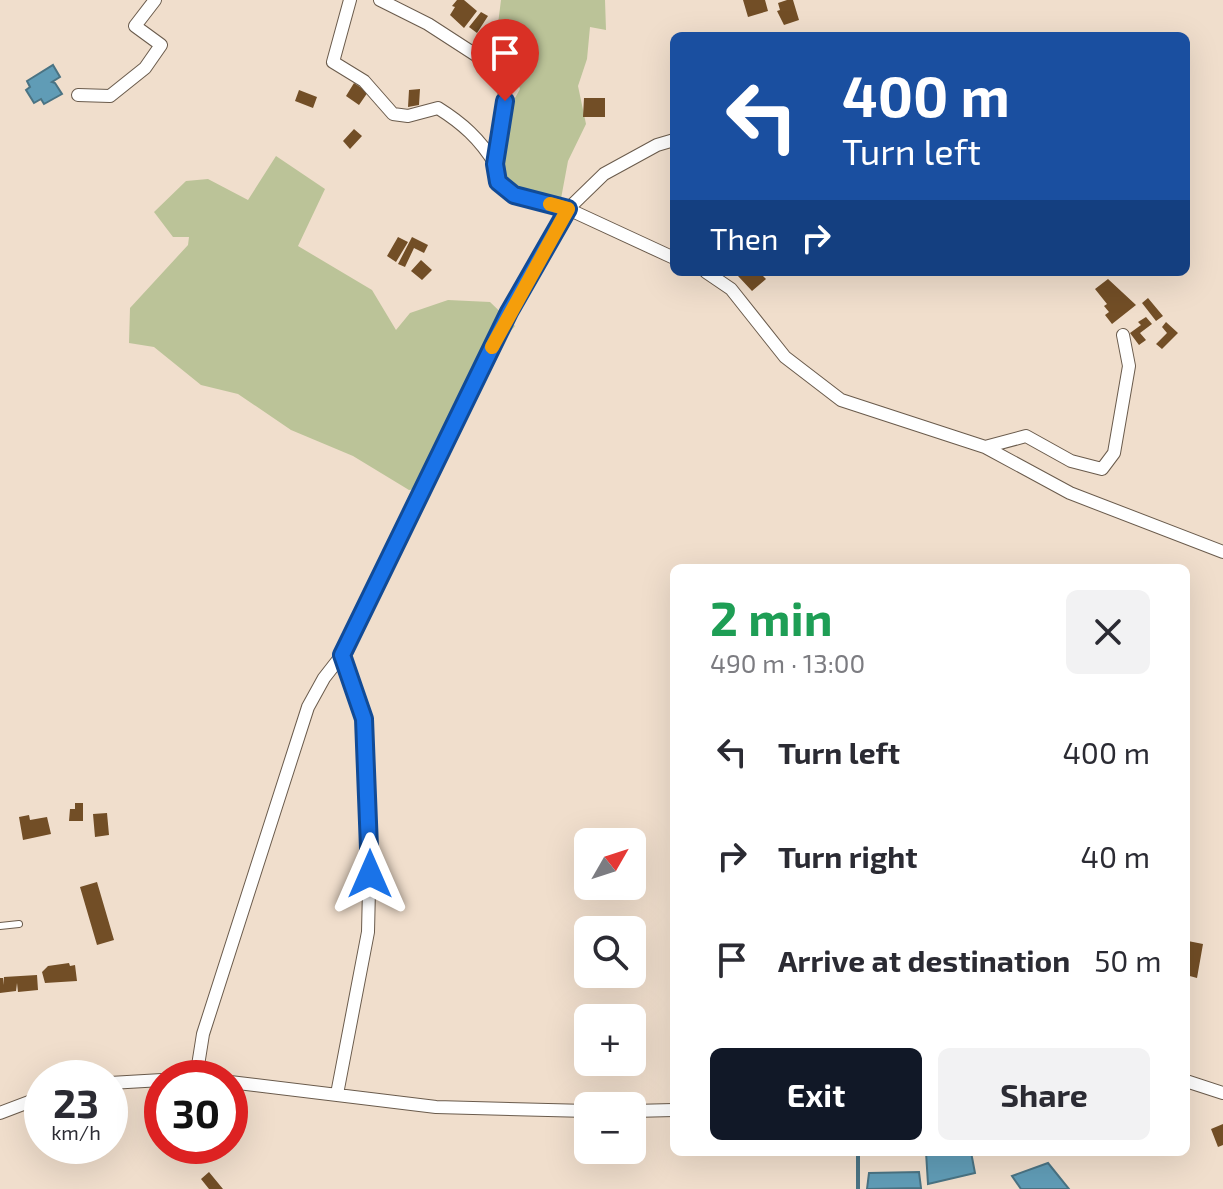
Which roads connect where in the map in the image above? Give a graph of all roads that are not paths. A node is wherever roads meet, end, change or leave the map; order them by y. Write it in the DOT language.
graph roads {
  1 [pos="155,0"];
  2 [pos="350,0"];
  3 [pos="380,0"];
  4 [pos="78,95"];
  5 [pos="670,141"];
  6 [pos="495,164"];
  7 [pos="568,209"];
  8 [pos="670,256"];
  9 [pos="712,276"];
  10 [pos="1123,335"];
  11 [pos="985,447"];
  12 [pos="1223,552"];
  13 [pos="342,655"];
  14 [pos="19,924"];
  15 [pos="0,926"];
  16 [pos="199,1060"];
  17 [pos="1190,1082"];
  18 [pos="248,1084"];
  19 [pos="1223,1093"];
  20 [pos="337,1094"];
  21 [pos="24,1104"];
  22 [pos="670,1110"];
  23 [pos="574,1111"];
  24 [pos="646,1111"];
  25 [pos="0,1113"];
  1 -- 4 [label="street"];
  2 -- 6 [label="street"];
  3 -- 6 [label="street"];
  5 -- 7 [label="street"];
  6 -- 7 [label="street"];
  7 -- 8 [label="street"];
  7 -- 13 [label="street"];
  9 -- 11 [label="street"];
  10 -- 11 [label="street"];
  11 -- 12 [label="street"];
  13 -- 16 [label="street"];
  13 -- 20 [label="street"];
  14 -- 15 [label="lane"];
  17 -- 19 [label="street"];
  18 -- 20 [label="street"];
  20 -- 23 [label="street"];
  21 -- 25 [label="street"];
  22 -- 24 [label="street"];
}
